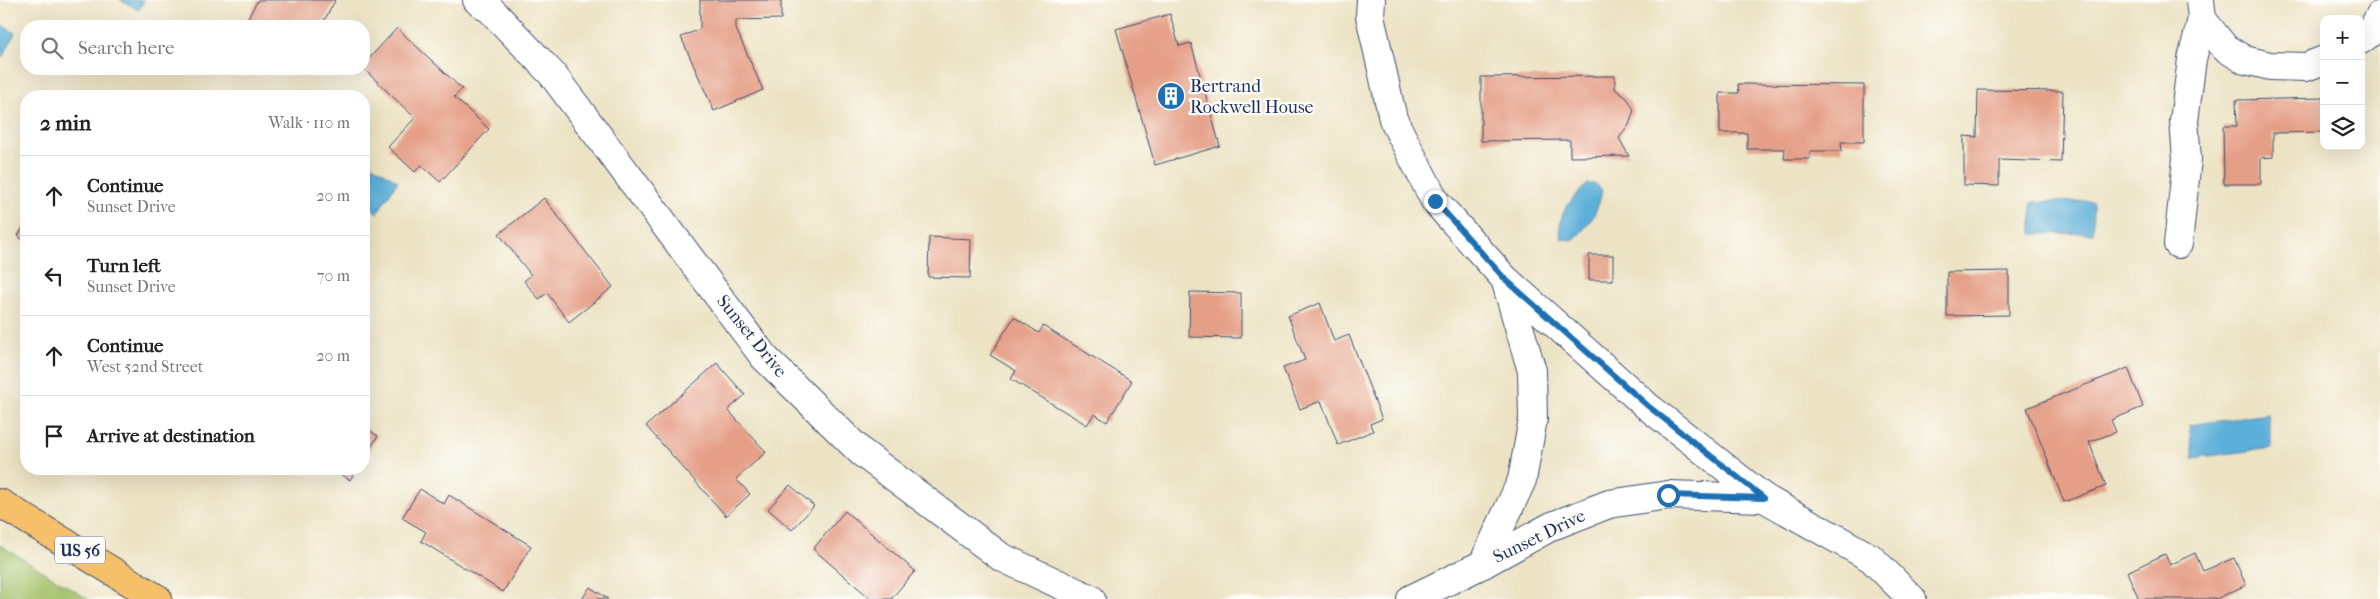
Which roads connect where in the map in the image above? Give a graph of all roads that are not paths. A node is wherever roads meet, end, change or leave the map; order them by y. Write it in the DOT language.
graph roads {
  1 [pos="477,0"];
  2 [pos="1371,0"];
  3 [pos="2201,10"];
  4 [pos="2380,15"];
  5 [pos="2365,37"];
  6 [pos="2320,62"];
  7 [pos="2178,244"];
  8 [pos="1505,279"];
  9 [pos="1764,498"];
  10 [pos="0,503"];
  11 [pos="1483,564"];
  12 [pos="158,599"];
  13 [pos="1091,599"];
  14 [pos="1411,599"];
  15 [pos="1912,599"];
  1 -- 13 [label="street, Sunset Drive"];
  2 -- 8 [label="street, Sunset Drive"];
  3 -- 6 [label="street"];
  3 -- 7 [label="street"];
  4 -- 5 [label="street"];
  8 -- 9 [label="street, Sunset Drive"];
  8 -- 11 [label="street"];
  9 -- 11 [label="street, Sunset Drive"];
  9 -- 15 [label="street, Sunset Drive"];
  10 -- 12 [label="highway, US 56"];
  11 -- 14 [label="street, Sunset Drive"];
}
